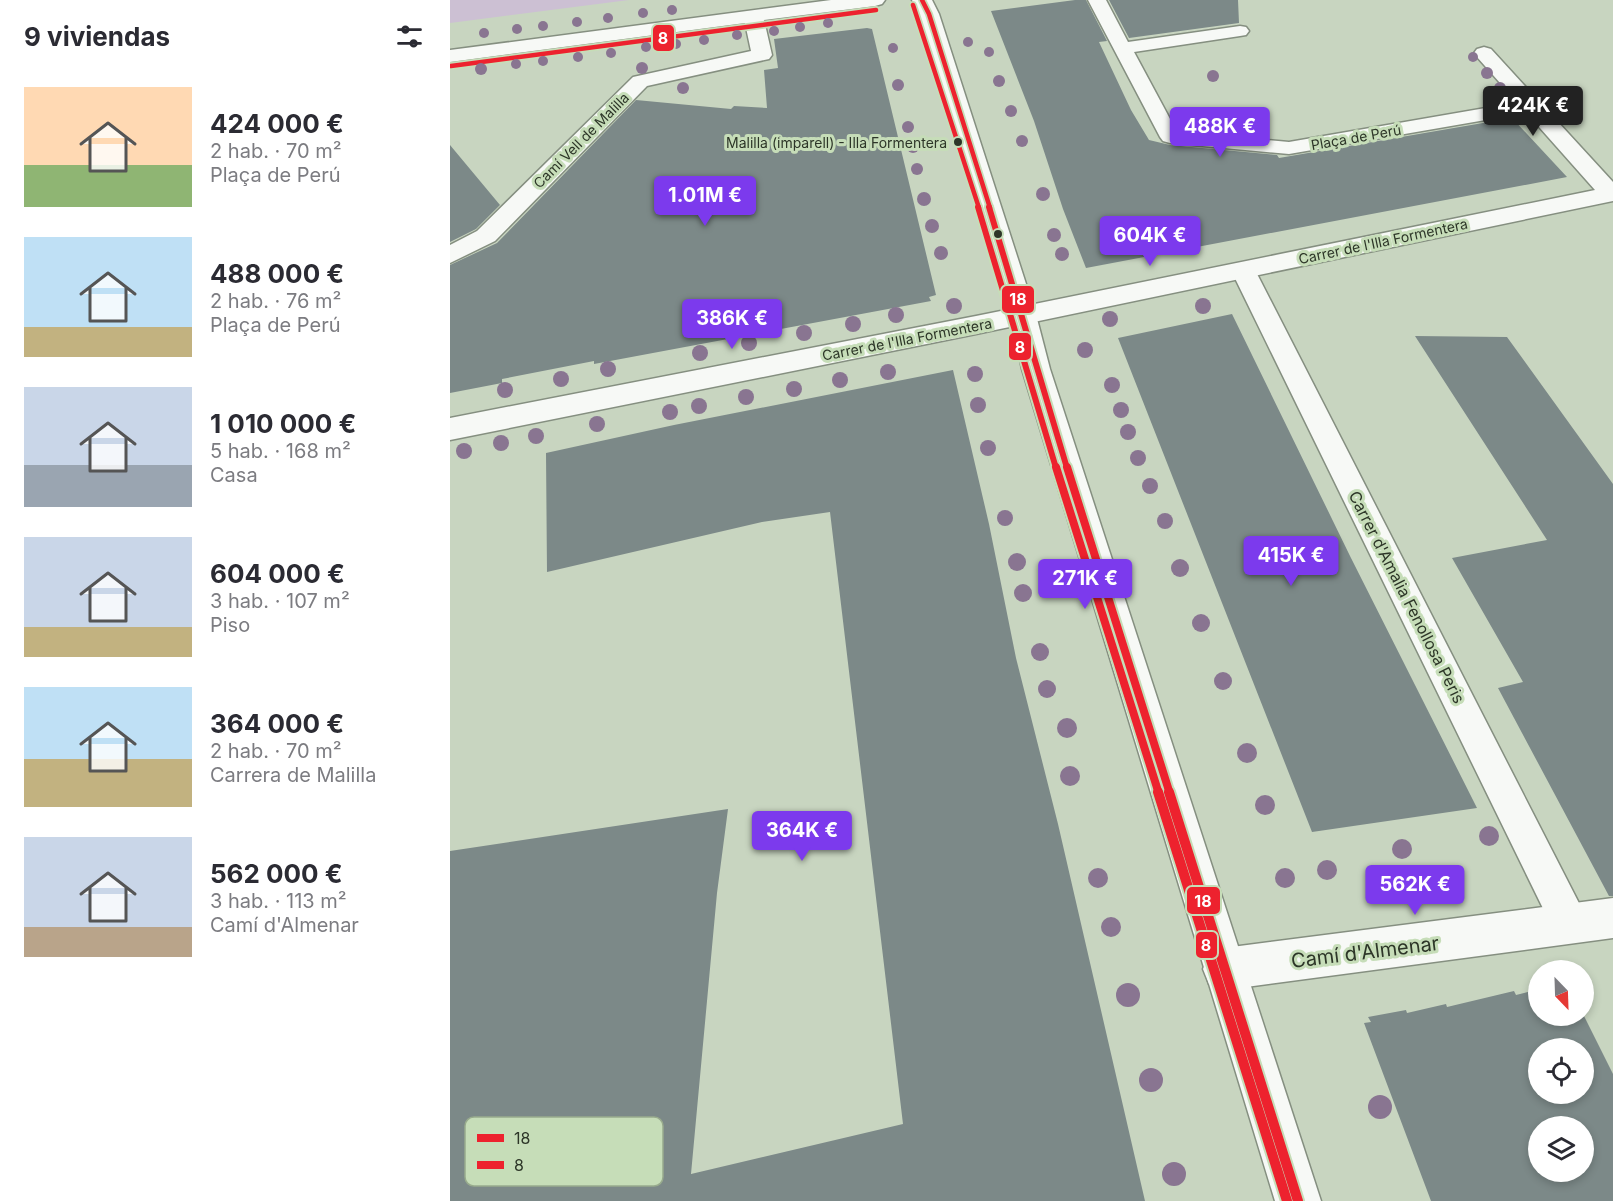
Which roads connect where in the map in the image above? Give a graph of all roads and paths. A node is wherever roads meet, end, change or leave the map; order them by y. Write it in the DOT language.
graph roads {
  1 [pos="875,0"];
  2 [pos="922,0"];
  3 [pos="1097,0"];
  4 [pos="753,16"];
  5 [pos="1240,31"];
  6 [pos="1124,48"];
  7 [pos="1484,53"];
  8 [pos="450,56"];
  9 [pos="1532,106"];
  10 [pos="450,255"];
  11 [pos="1243,270"];
  12 [pos="1023,315"];
  13 [pos="450,429"];
  14 [pos="1613,918"];
  15 [pos="1570,924"];
  16 [pos="1224,969"];
  17 [pos="1298,1201"];
  1 -- 4 [label="street"];
  2 -- 12 [label="street"];
  3 -- 6 [label="street, Plaça de Perú"];
  4 -- 8 [label="street"];
  4 -- 10 [label="street, Camí Vell de Malilla"];
  5 -- 6 [label="street"];
  6 -- 9 [label="street, Plaça de Perú"];
  7 -- 9 [label="street"];
  9 -- 11 [label="street, Carrer de l'Illa Formentera"];
  11 -- 12 [label="street, Carrer de l'Illa Formentera"];
  11 -- 15 [label="street, Carrer d'Amalia Fenollosa Peris"];
  12 -- 13 [label="street, Carrer de l'Illa Formentera"];
  12 -- 16 [label="street"];
  14 -- 15 [label="street, Camí d'Almenar"];
  15 -- 16 [label="street, Camí d'Almenar"];
  16 -- 17 [label="street"];
}
